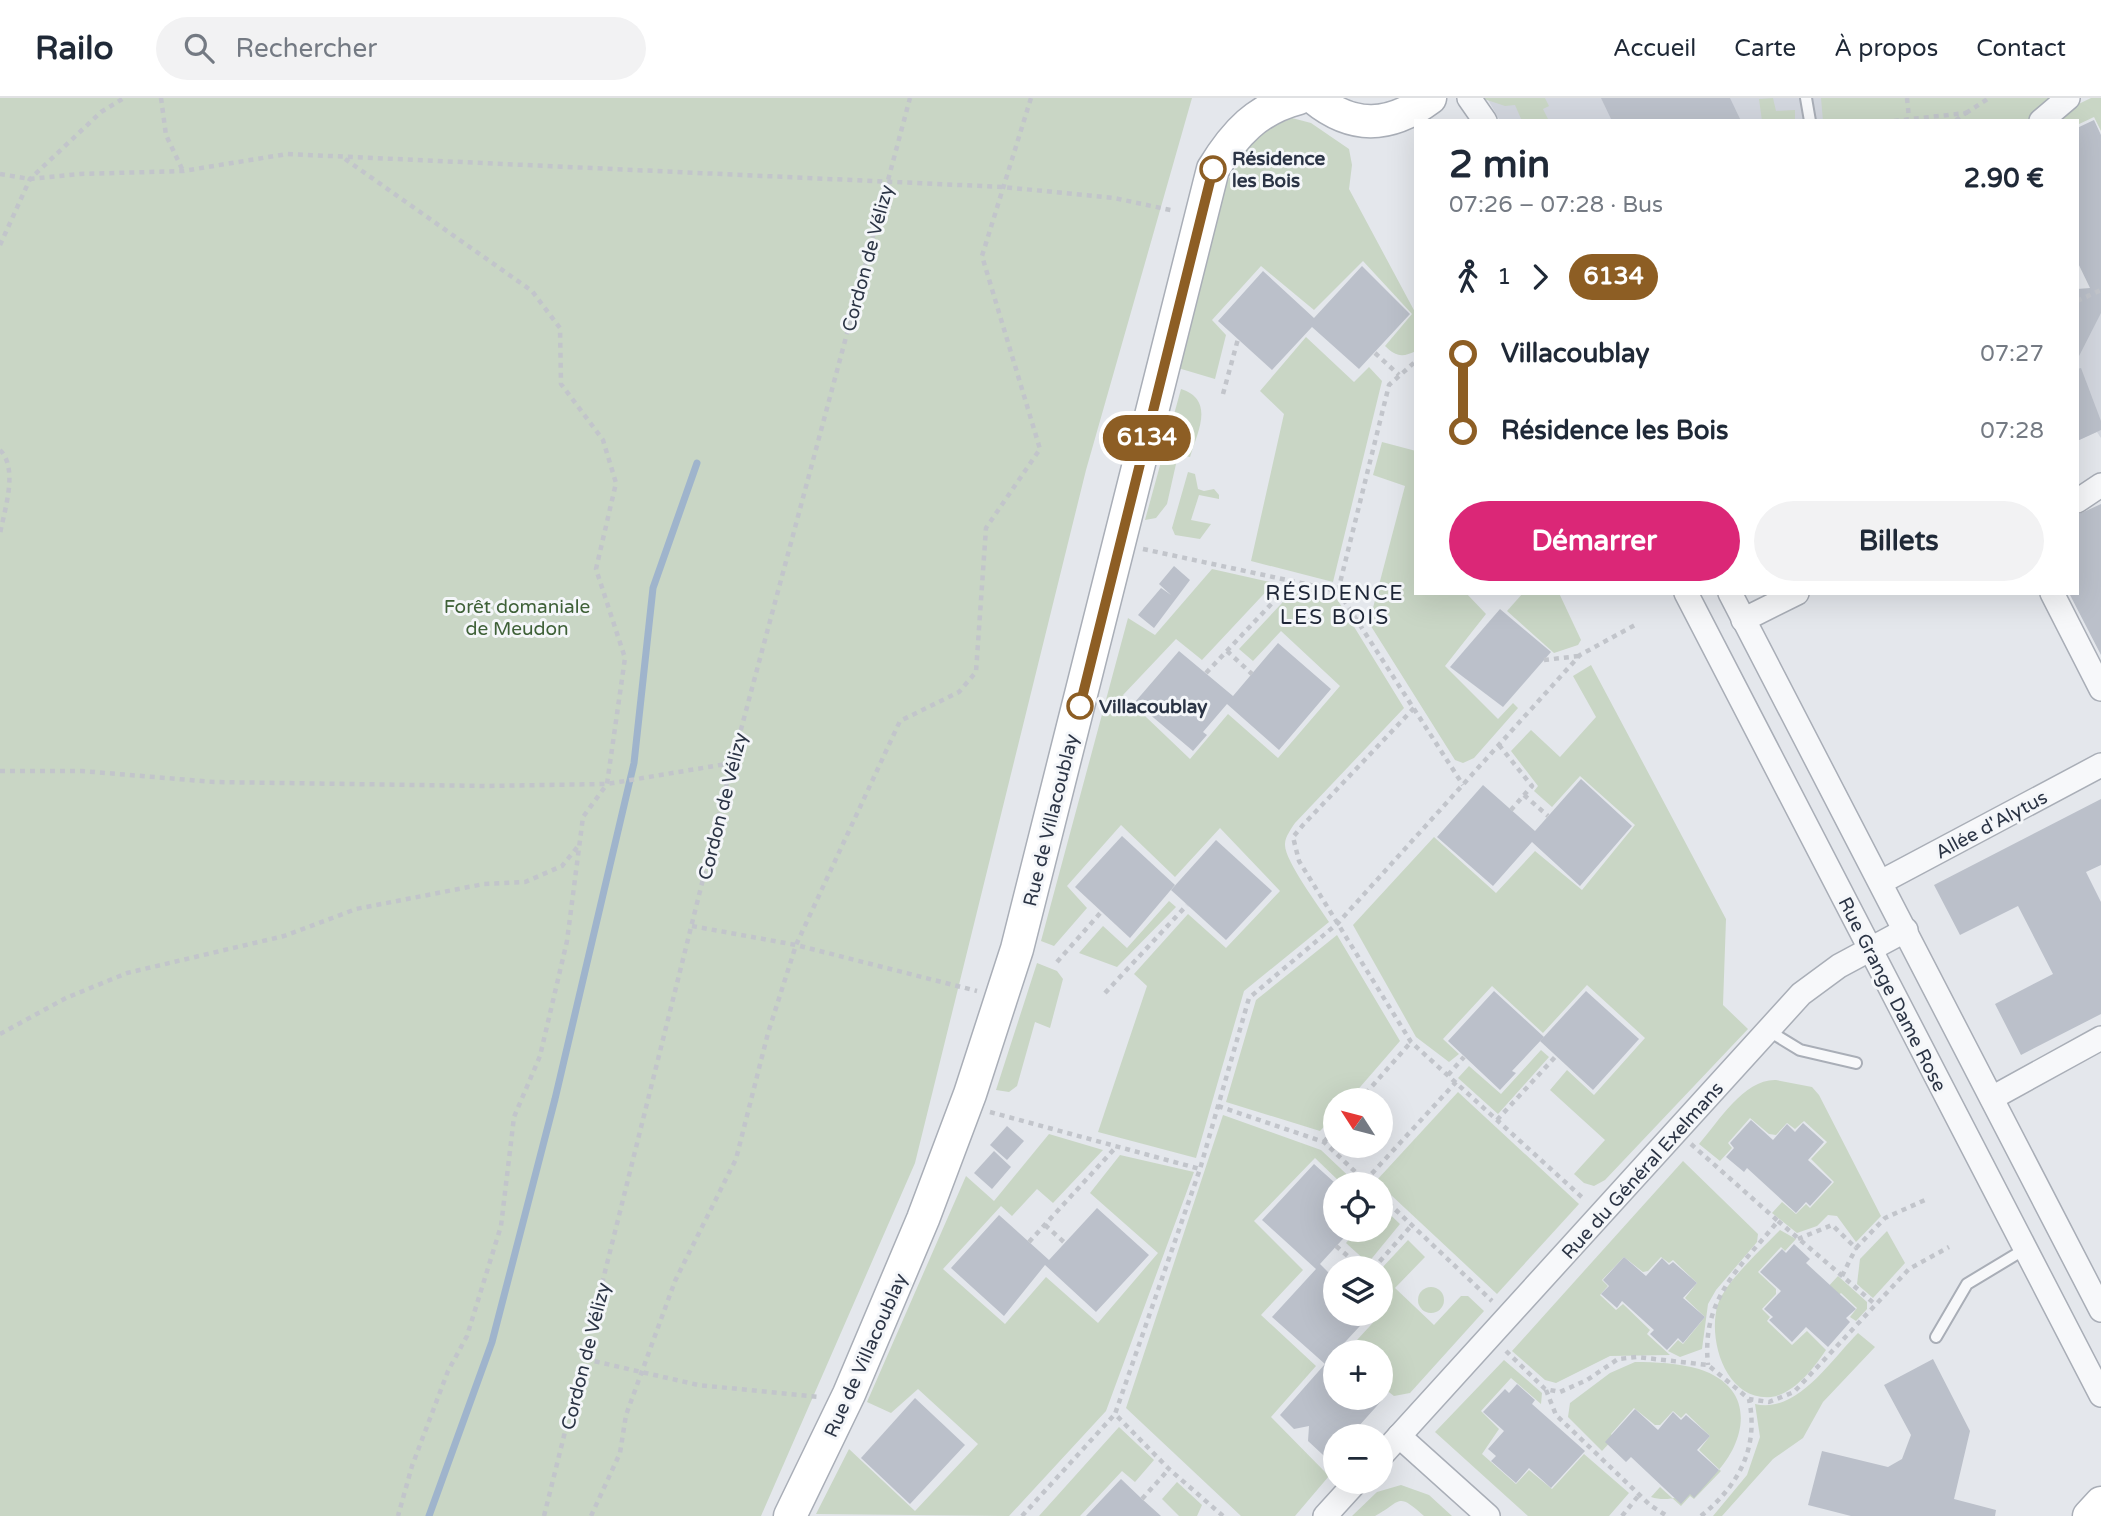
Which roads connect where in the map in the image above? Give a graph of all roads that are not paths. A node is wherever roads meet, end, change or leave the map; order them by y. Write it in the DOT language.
graph roads {
  1 [pos="1299,98"];
  2 [pos="1314,98"];
  3 [pos="1469,98"];
  4 [pos="1806,98"];
  5 [pos="2068,98"];
  6 [pos="1421,111"];
  7 [pos="1484,119"];
  8 [pos="1810,119"];
  9 [pos="2043,119"];
  10 [pos="2101,485"];
  11 [pos="2079,501"];
  12 [pos="1687,595"];
  13 [pos="1731,595"];
  14 [pos="1793,595"];
  15 [pos="2053,595"];
  16 [pos="1743,620"];
  17 [pos="2101,689"];
  18 [pos="2101,765"];
  19 [pos="1881,882"];
  20 [pos="1906,930"];
  21 [pos="1868,949"];
  22 [pos="1769,1031"];
  23 [pos="2101,1038"];
  24 [pos="1856,1063"];
  25 [pos="1992,1098"];
  26 [pos="2025,1249"];
  27 [pos="2101,1310"];
  28 [pos="1936,1337"];
  29 [pos="2101,1395"];
  30 [pos="1399,1436"];
  31 [pos="1393,1443"];
  32 [pos="1345,1494"];
  33 [pos="2101,1503"];
  34 [pos="790,1516"];
  35 [pos="1325,1516"];
  36 [pos="1488,1516"];
  37 [pos="2090,1516"];
  1 -- 34 [label="street, Rue de Villacoublay"];
  2 -- 6 [label="street"];
  3 -- 7 [label="street"];
  4 -- 8 [label="lane"];
  5 -- 9 [label="street"];
  10 -- 11 [label="street"];
  12 -- 21 [label="street, Rue Grange Dame Rose"];
  13 -- 16 [label="street, Rue Grange Dame Rose"];
  14 -- 16 [label="street"];
  15 -- 17 [label="street"];
  16 -- 19 [label="street, Rue Grange Dame Rose"];
  18 -- 19 [label="street, Allée d'Alytus"];
  19 -- 20 [label="street, Rue Grange Dame Rose"];
  20 -- 21 [label="street, Rue du Général Exelmans"];
  20 -- 25 [label="street, Rue Grange Dame Rose"];
  21 -- 22 [label="street, Rue du Général Exelmans"];
  21 -- 26 [label="street, Rue Grange Dame Rose"];
  22 -- 24 [label="lane"];
  22 -- 30 [label="street, Rue du Général Exelmans"];
  23 -- 25 [label="street"];
  25 -- 27 [label="street, Rue Grange Dame Rose"];
  26 -- 28 [label="lane"];
  26 -- 29 [label="street, Rue Grange Dame Rose"];
  30 -- 31 [label="street, Rue du Général Exelmans"];
  30 -- 36 [label="street"];
  32 -- 35 [label="street"];
  33 -- 37 [label="street"];
}
